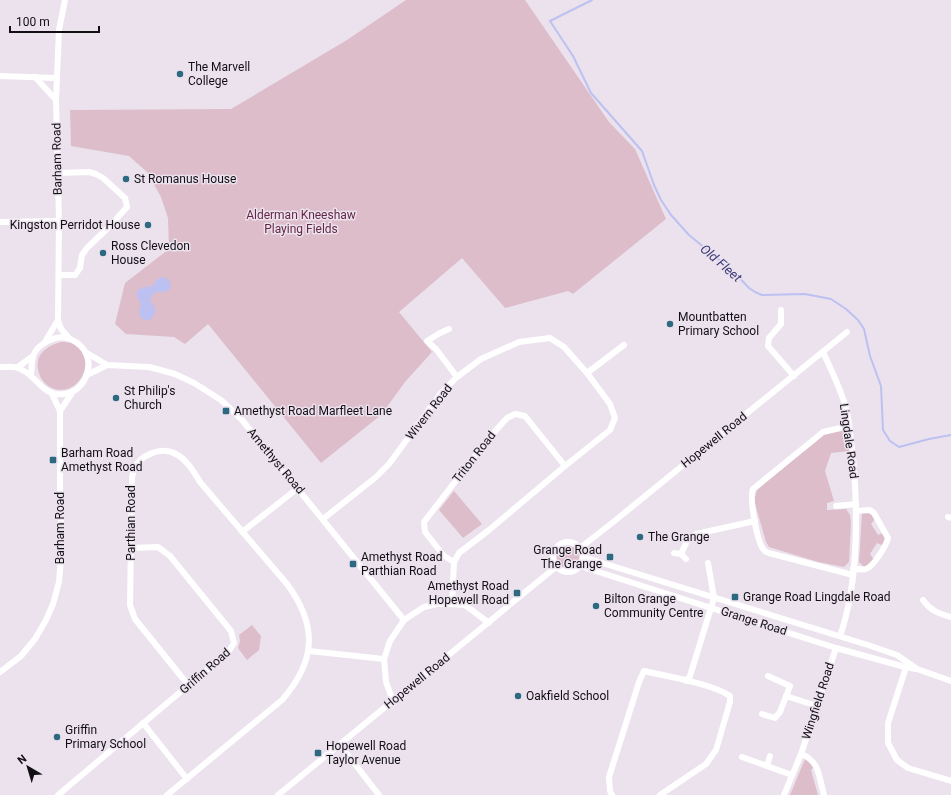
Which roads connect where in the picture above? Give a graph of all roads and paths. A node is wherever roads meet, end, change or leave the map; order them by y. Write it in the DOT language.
graph roads {
  1 [pos="65,0"];
  2 [pos="0,76"];
  3 [pos="35,77"];
  4 [pos="56,78"];
  5 [pos="56,100"];
  6 [pos="58,173"];
  7 [pos="59,221"];
  8 [pos="0,222"];
  9 [pos="59,275"];
  10 [pos="781,310"];
  11 [pos="58,320"];
  12 [pos="449,329"];
  13 [pos="847,332"];
  14 [pos="69,338"];
  15 [pos="45,342"];
  16 [pos="624,345"];
  17 [pos="823,352"];
  18 [pos="87,353"];
  19 [pos="33,356"];
  20 [pos="107,365"];
  21 [pos="0,367"];
  22 [pos="18,367"];
  23 [pos="587,373"];
  24 [pos="31,375"];
  25 [pos="87,375"];
  26 [pos="794,376"];
  27 [pos="457,377"];
  28 [pos="72,393"];
  29 [pos="52,394"];
  30 [pos="60,411"];
  31 [pos="849,426"];
  32 [pos="565,466"];
  33 [pos="298,488"];
  34 [pos="856,504"];
  35 [pos="836,506"];
  36 [pos="856,511"];
  37 [pos="323,519"];
  38 [pos="755,521"];
  39 [pos="242,532"];
  40 [pos="131,548"];
  41 [pos="580,548"];
  42 [pos="674,553"];
  43 [pos="681,554"];
  44 [pos="583,557"];
  45 [pos="686,559"];
  46 [pos="454,562"];
  47 [pos="708,563"];
  48 [pos="557,566"];
  49 [pos="580,566"];
  50 [pos="853,571"];
  51 [pos="714,598"];
  52 [pos="923,600"];
  53 [pos="452,604"];
  54 [pos="712,608"];
  55 [pos="951,617"];
  56 [pos="404,620"];
  57 [pos="488,623"];
  58 [pos="840,636"];
  59 [pos="836,648"];
  60 [pos="309,651"];
  61 [pos="384,659"];
  62 [pos="906,665"];
  63 [pos="0,672"];
  64 [pos="768,676"];
  65 [pos="686,681"];
  66 [pos="951,682"];
  67 [pos="189,686"];
  68 [pos="786,696"];
  69 [pos="393,701"];
  70 [pos="817,706"];
  71 [pos="762,714"];
  72 [pos="143,723"];
  73 [pos="340,745"];
  74 [pos="801,754"];
  75 [pos="770,756"];
  76 [pos="742,757"];
  77 [pos="768,766"];
  78 [pos="792,775"];
  79 [pos="187,779"];
  80 [pos="951,781"];
  81 [pos="58,795"];
  82 [pos="167,795"];
  83 [pos="278,795"];
  84 [pos="379,795"];
  85 [pos="612,795"];
  86 [pos="660,795"];
  87 [pos="784,795"];
  88 [pos="824,795"];
  1 -- 4 [label="street, Barham Road"];
  2 -- 3 [label="street"];
  3 -- 4 [label="street"];
  3 -- 5 [label="street"];
  4 -- 5 [label="street, Barham Road"];
  5 -- 6 [label="street, Barham Road"];
  6 -- 7 [label="street, Barham Road"];
  6 -- 9 [label="street"];
  7 -- 8 [label="street"];
  7 -- 9 [label="street, Barham Road"];
  9 -- 11 [label="street, Barham Road"];
  10 -- 26 [label="street"];
  11 -- 14 [label="street"];
  11 -- 15 [label="street, Barham Road"];
  12 -- 27 [label="street"];
  13 -- 17 [label="street, Hopewell Road"];
  14 -- 15 [label="street"];
  14 -- 18 [label="street"];
  15 -- 19 [label="street"];
  16 -- 23 [label="street"];
  17 -- 26 [label="street, Hopewell Road"];
  17 -- 31 [label="street, Lingdale Road"];
  18 -- 20 [label="street, Amethyst Road"];
  18 -- 25 [label="street"];
  19 -- 22 [label="street"];
  19 -- 24 [label="street"];
  20 -- 25 [label="street"];
  20 -- 33 [label="street, Amethyst Road"];
  21 -- 22 [label="street"];
  22 -- 24 [label="street"];
  23 -- 27 [label="street, Wivern Road"];
  23 -- 32 [label="street, Wivern Road"];
  24 -- 29 [label="street"];
  25 -- 28 [label="street"];
  26 -- 41 [label="street, Hopewell Road"];
  27 -- 37 [label="street, Wivern Road"];
  28 -- 29 [label="street"];
  28 -- 30 [label="street"];
  29 -- 30 [label="street, Barham Road"];
  30 -- 63 [label="street, Barham Road"];
  31 -- 34 [label="street, Lingdale Road"];
  31 -- 38 [label="street"];
  32 -- 46 [label="street, Wivern Road"];
  32 -- 46 [label="street, Triton Road"];
  33 -- 37 [label="street, Amethyst Road"];
  33 -- 39 [label="street"];
  34 -- 35 [label="street"];
  34 -- 36 [label="street, Lingdale Road"];
  36 -- 50 [label="street, Lingdale Road"];
  36 -- 50 [label="street"];
  37 -- 56 [label="street, Amethyst Road"];
  38 -- 43 [label="street"];
  38 -- 50 [label="street"];
  39 -- 40 [label="street, Parthian Road"];
  39 -- 60 [label="street, Parthian Road"];
  40 -- 67 [label="street, Parthian Road"];
  40 -- 67 [label="street, Griffin Road"];
  41 -- 44 [label="street"];
  41 -- 48 [label="street"];
  42 -- 43 [label="street"];
  43 -- 45 [label="street"];
  44 -- 49 [label="street"];
  44 -- 51 [label="street, Grange Road"];
  46 -- 53 [label="street"];
  47 -- 51 [label="street, Grange Road"];
  48 -- 49 [label="street"];
  48 -- 57 [label="street, Hopewell Road"];
  49 -- 54 [label="street, Grange Road"];
  50 -- 58 [label="street, Lingdale Road"];
  51 -- 54 [label="street"];
  51 -- 58 [label="street, Grange Road"];
  52 -- 55 [label="street"];
  53 -- 56 [label="street"];
  53 -- 57 [label="street"];
  54 -- 59 [label="street, Grange Road"];
  54 -- 65 [label="street"];
  56 -- 61 [label="street"];
  57 -- 69 [label="street, Hopewell Road"];
  58 -- 62 [label="street, Grange Road"];
  59 -- 62 [label="street, Grange Road"];
  59 -- 70 [label="street, Wingfield Road"];
  60 -- 61 [label="street"];
  60 -- 79 [label="street, Parthian Road"];
  61 -- 69 [label="street"];
  62 -- 66 [label="street"];
  62 -- 80 [label="street"];
  64 -- 68 [label="street"];
  65 -- 85 [label="street"];
  65 -- 86 [label="street"];
  67 -- 72 [label="street, Griffin Road"];
  68 -- 70 [label="street"];
  68 -- 71 [label="street"];
  69 -- 73 [label="street, Hopewell Road"];
  70 -- 74 [label="street, Wingfield Road"];
  72 -- 79 [label="street"];
  72 -- 81 [label="street, Griffin Road"];
  73 -- 83 [label="street, Hopewell Road"];
  73 -- 84 [label="street"];
  74 -- 78 [label="street, Wingfield Road"];
  74 -- 88 [label="street, Wingfield Road"];
  75 -- 77 [label="street"];
  76 -- 77 [label="street"];
  77 -- 78 [label="street"];
  78 -- 87 [label="street, Wingfield Road"];
  79 -- 82 [label="street, Parthian Road"];
}
